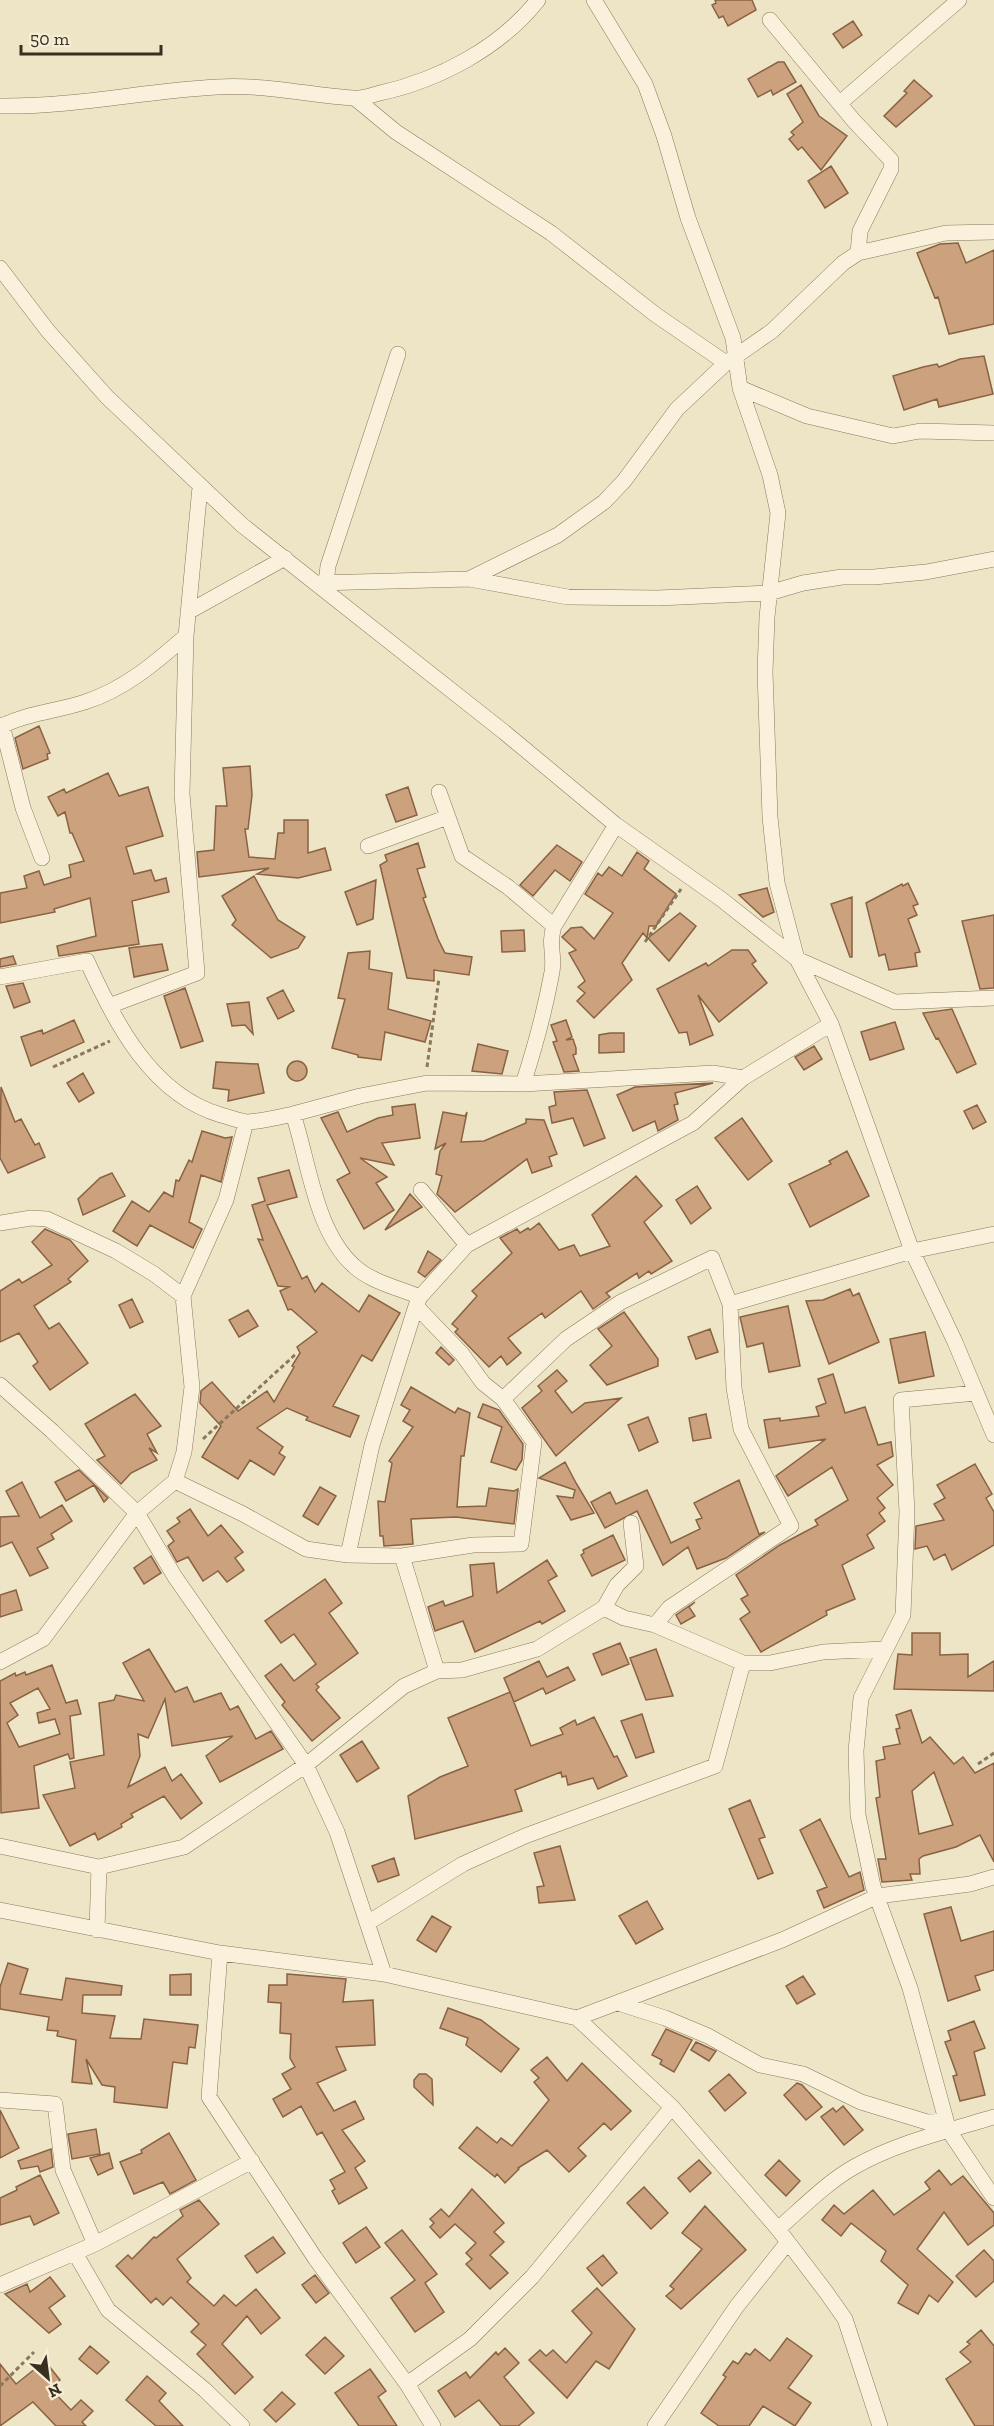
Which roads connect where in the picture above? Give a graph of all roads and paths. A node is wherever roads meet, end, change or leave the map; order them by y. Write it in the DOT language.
graph roads {
  1 [pos="538,0"];
  2 [pos="594,0"];
  3 [pos="959,0"];
  4 [pos="770,20"];
  5 [pos="356,99"];
  6 [pos="840,103"];
  7 [pos="0,106"];
  8 [pos="994,232"];
  9 [pos="858,253"];
  10 [pos="0,268"];
  11 [pos="398,354"];
  12 [pos="731,359"];
  13 [pos="740,388"];
  14 [pos="994,433"];
  15 [pos="200,487"];
  16 [pos="285,558"];
  17 [pos="994,559"];
  18 [pos="470,579"];
  19 [pos="321,583"];
  20 [pos="769,593"];
  21 [pos="188,612"];
  22 [pos="186,636"];
  23 [pos="1,726"];
  24 [pos="439,792"];
  25 [pos="448,817"];
  26 [pos="615,825"];
  27 [pos="368,846"];
  28 [pos="42,858"];
  29 [pos="689,878"];
  30 [pos="554,926"];
  31 [pos="645,942"];
  32 [pos="797,958"];
  33 [pos="0,977"];
  34 [pos="440,978"];
  35 [pos="994,998"];
  36 [pos="109,1006"];
  37 [pos="831,1024"];
  38 [pos="125,1034"];
  39 [pos="52,1067"];
  40 [pos="743,1078"];
  41 [pos="424,1084"];
  42 [pos="523,1084"];
  43 [pos="293,1114"];
  44 [pos="246,1122"];
  45 [pos="421,1190"];
  46 [pos="0,1223"];
  47 [pos="994,1234"];
  48 [pos="467,1245"];
  49 [pos="912,1251"];
  50 [pos="183,1296"];
  51 [pos="418,1302"];
  52 [pos="730,1304"];
  53 [pos="297,1353"];
  54 [pos="0,1385"];
  55 [pos="976,1394"];
  56 [pos="503,1399"];
  57 [pos="994,1435"];
  58 [pos="184,1452"];
  59 [pos="175,1481"];
  60 [pos="137,1513"];
  61 [pos="631,1523"];
  62 [pos="348,1555"];
  63 [pos="402,1556"];
  64 [pos="604,1608"];
  65 [pos="655,1625"];
  66 [pos="884,1649"];
  67 [pos="0,1662"];
  68 [pos="743,1663"];
  69 [pos="436,1671"];
  70 [pos="994,1753"];
  71 [pos="978,1764"];
  72 [pos="306,1765"];
  73 [pos="0,1846"];
  74 [pos="99,1867"];
  75 [pos="994,1876"];
  76 [pos="878,1896"];
  77 [pos="0,1910"];
  78 [pos="369,1922"];
  79 [pos="97,1930"];
  80 [pos="220,1953"];
  81 [pos="384,1974"];
  82 [pos="618,2003"];
  83 [pos="577,2018"];
  84 [pos="0,2100"];
  85 [pos="672,2107"];
  86 [pos="994,2117"];
  87 [pos="947,2126"];
  88 [pos="252,2162"];
  89 [pos="994,2198"];
  90 [pos="778,2229"];
  91 [pos="788,2242"];
  92 [pos="95,2244"];
  93 [pos="75,2253"];
  94 [pos="0,2285"];
  95 [pos="34,2352"];
  96 [pos="407,2384"];
  97 [pos="0,2385"];
  98 [pos="242,2426"];
  99 [pos="433,2426"];
  100 [pos="655,2426"];
  101 [pos="880,2426"];
  1 -- 5 [label="street"];
  2 -- 12 [label="street"];
  3 -- 6 [label="street"];
  4 -- 6 [label="street"];
  5 -- 7 [label="street"];
  5 -- 12 [label="street"];
  6 -- 9 [label="street"];
  8 -- 9 [label="street"];
  9 -- 12 [label="street"];
  10 -- 15 [label="street"];
  11 -- 19 [label="street"];
  12 -- 13 [label="street"];
  12 -- 18 [label="street"];
  13 -- 14 [label="street"];
  13 -- 20 [label="street"];
  15 -- 16 [label="street"];
  15 -- 21 [label="street"];
  16 -- 19 [label="street"];
  16 -- 21 [label="street"];
  17 -- 20 [label="street"];
  18 -- 19 [label="street"];
  18 -- 20 [label="street"];
  19 -- 26 [label="street"];
  20 -- 32 [label="street"];
  21 -- 22 [label="street"];
  22 -- 23 [label="street"];
  22 -- 36 [label="street"];
  23 -- 28 [label="street"];
  24 -- 25 [label="street"];
  25 -- 27 [label="street"];
  25 -- 30 [label="street"];
  26 -- 29 [label="street"];
  26 -- 30 [label="street"];
  29 -- 31 [label="path"];
  29 -- 32 [label="street"];
  30 -- 42 [label="street"];
  32 -- 35 [label="street"];
  32 -- 37 [label="street"];
  33 -- 36 [label="street"];
  34 -- 41 [label="path"];
  36 -- 38 [label="street"];
  37 -- 40 [label="street"];
  37 -- 49 [label="street"];
  38 -- 39 [label="path"];
  38 -- 44 [label="street"];
  40 -- 42 [label="street"];
  40 -- 48 [label="street"];
  41 -- 42 [label="street"];
  41 -- 43 [label="street"];
  43 -- 44 [label="street"];
  43 -- 51 [label="street"];
  44 -- 50 [label="street"];
  45 -- 48 [label="street"];
  46 -- 50 [label="street"];
  47 -- 49 [label="street"];
  48 -- 51 [label="street"];
  49 -- 52 [label="street"];
  49 -- 55 [label="street"];
  50 -- 58 [label="street"];
  51 -- 56 [label="street"];
  51 -- 62 [label="street"];
  52 -- 56 [label="street"];
  52 -- 65 [label="street"];
  53 -- 58 [label="path"];
  54 -- 60 [label="street"];
  55 -- 57 [label="street"];
  55 -- 66 [label="street"];
  56 -- 63 [label="street"];
  58 -- 59 [label="street"];
  59 -- 60 [label="street"];
  59 -- 62 [label="street"];
  60 -- 67 [label="street"];
  60 -- 72 [label="street"];
  61 -- 64 [label="street"];
  62 -- 63 [label="street"];
  63 -- 69 [label="street"];
  64 -- 65 [label="street"];
  64 -- 69 [label="street"];
  65 -- 68 [label="street"];
  66 -- 68 [label="street"];
  66 -- 76 [label="street"];
  68 -- 78 [label="street"];
  69 -- 72 [label="street"];
  70 -- 71 [label="path"];
  72 -- 74 [label="street"];
  72 -- 78 [label="street"];
  73 -- 74 [label="street"];
  74 -- 79 [label="street"];
  75 -- 76 [label="street"];
  76 -- 82 [label="street"];
  76 -- 87 [label="street"];
  77 -- 79 [label="street"];
  78 -- 81 [label="street"];
  79 -- 80 [label="street"];
  80 -- 81 [label="street"];
  80 -- 88 [label="street"];
  81 -- 83 [label="street"];
  82 -- 83 [label="street"];
  82 -- 87 [label="street"];
  83 -- 85 [label="street"];
  84 -- 92 [label="street"];
  85 -- 90 [label="street"];
  85 -- 96 [label="street"];
  86 -- 87 [label="street"];
  87 -- 89 [label="street"];
  87 -- 90 [label="street"];
  88 -- 92 [label="street"];
  88 -- 96 [label="street"];
  90 -- 91 [label="street"];
  91 -- 100 [label="street"];
  91 -- 101 [label="street"];
  92 -- 93 [label="street"];
  93 -- 94 [label="street"];
  93 -- 98 [label="street"];
  95 -- 97 [label="path"];
  96 -- 99 [label="street"];
}
